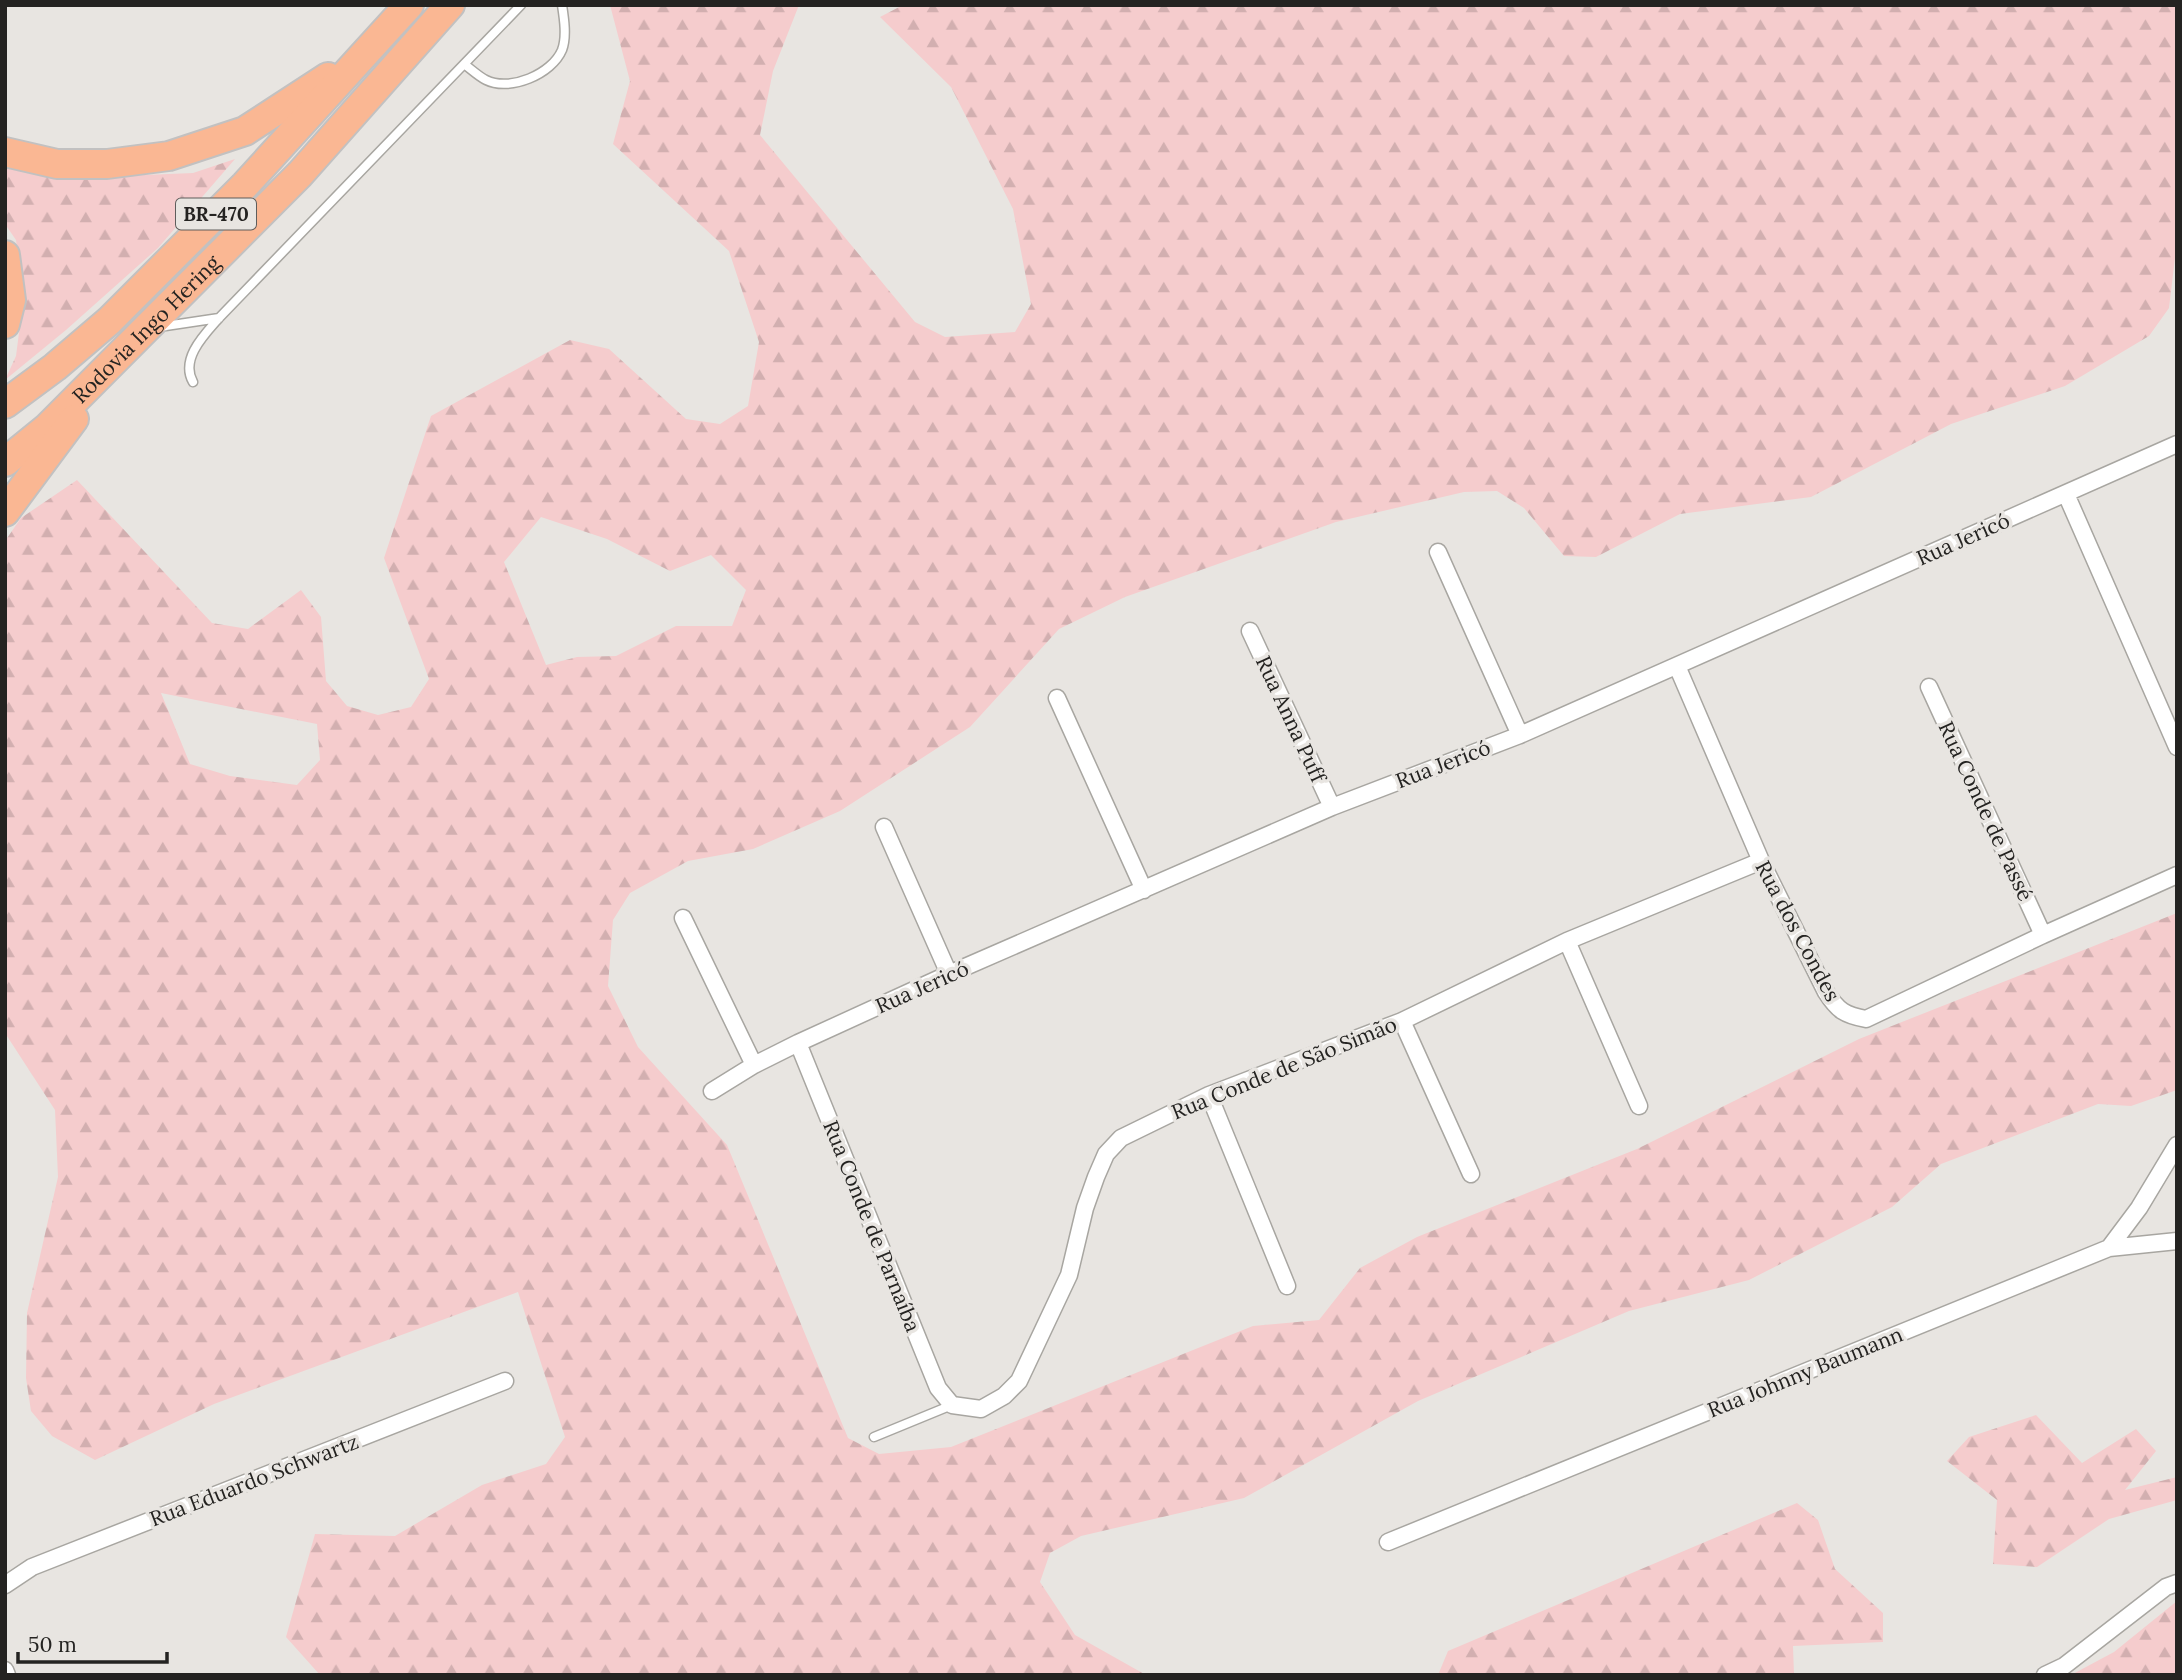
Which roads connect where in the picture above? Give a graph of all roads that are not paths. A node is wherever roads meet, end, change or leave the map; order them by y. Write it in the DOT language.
graph roads {
  1 [pos="409,5"];
  2 [pos="450,5"];
  3 [pos="521,5"];
  4 [pos="562,5"];
  5 [pos="464,64"];
  6 [pos="5,152"];
  7 [pos="5,255"];
  8 [pos="219,318"];
  9 [pos="5,324"];
  10 [pos="146,330"];
  11 [pos="116,360"];
  12 [pos="194,382"];
  13 [pos="5,404"];
  14 [pos="2177,444"];
  15 [pos="5,462"];
  16 [pos="2066,494"];
  17 [pos="5,512"];
  18 [pos="1438,552"];
  19 [pos="1250,631"];
  20 [pos="1677,666"];
  21 [pos="1929,687"];
  22 [pos="1057,698"];
  23 [pos="1520,735"];
  24 [pos="2177,747"];
  25 [pos="1332,807"];
  26 [pos="884,827"];
  27 [pos="1761,861"];
  28 [pos="2177,875"];
  29 [pos="1144,890"];
  30 [pos="682,918"];
  31 [pos="2043,935"];
  32 [pos="1567,941"];
  33 [pos="949,974"];
  34 [pos="1402,1021"];
  35 [pos="798,1043"];
  36 [pos="754,1065"];
  37 [pos="712,1091"];
  38 [pos="1209,1095"];
  39 [pos="1639,1106"];
  40 [pos="2177,1145"];
  41 [pos="1471,1174"];
  42 [pos="2177,1241"];
  43 [pos="2109,1248"];
  44 [pos="1287,1286"];
  45 [pos="505,1381"];
  46 [pos="952,1405"];
  47 [pos="874,1437"];
  48 [pos="1388,1542"];
  49 [pos="2177,1583"];
  50 [pos="5,1585"];
  51 [pos="5,1670"];
  52 [pos="7,1675"];
  53 [pos="2045,1675"];
  1 -- 6 [label="highway"];
  1 -- 13 [label="highway, Rodovia Ingo Hering / BR-470"];
  2 -- 10 [label="highway, Rodovia Ingo Hering / BR-470"];
  3 -- 5 [label="lane"];
  4 -- 5 [label="lane"];
  5 -- 8 [label="lane"];
  7 -- 9 [label="highway"];
  8 -- 10 [label="lane"];
  8 -- 12 [label="lane"];
  10 -- 11 [label="highway, Rodovia Ingo Hering / BR-470"];
  11 -- 15 [label="highway, Rodovia Ingo Hering / BR-470"];
  11 -- 17 [label="highway"];
  14 -- 16 [label="street, Rua Jericó"];
  16 -- 20 [label="street, Rua Jericó"];
  16 -- 24 [label="street"];
  18 -- 23 [label="street"];
  19 -- 25 [label="street, Rua Anna Puff"];
  20 -- 23 [label="street, Rua Jericó"];
  20 -- 27 [label="street, Rua dos Condes"];
  21 -- 31 [label="street, Rua Conde de Passé"];
  22 -- 29 [label="street"];
  23 -- 25 [label="street, Rua Jericó"];
  25 -- 29 [label="street, Rua Jericó"];
  26 -- 33 [label="street"];
  27 -- 31 [label="street, Rua dos Condes"];
  27 -- 32 [label="street, Rua Conde de São Simão"];
  28 -- 31 [label="street, Rua dos Condes"];
  29 -- 33 [label="street, Rua Jericó"];
  30 -- 36 [label="street"];
  32 -- 34 [label="street, Rua Conde de São Simão"];
  32 -- 39 [label="street"];
  33 -- 35 [label="street, Rua Jericó"];
  34 -- 38 [label="street, Rua Conde de São Simão"];
  34 -- 41 [label="street"];
  35 -- 36 [label="street, Rua Jericó"];
  35 -- 46 [label="street, Rua Conde de Parnaíba"];
  36 -- 37 [label="street, Rua Jericó"];
  38 -- 44 [label="street"];
  38 -- 46 [label="street, Rua Conde de São Simão"];
  40 -- 43 [label="street"];
  42 -- 43 [label="street"];
  43 -- 48 [label="street, Rua Johnny Baumann"];
  45 -- 50 [label="street, Rua Eduardo Schwartz"];
  46 -- 47 [label="lane"];
  49 -- 53 [label="street"];
  51 -- 52 [label="street"];
}
